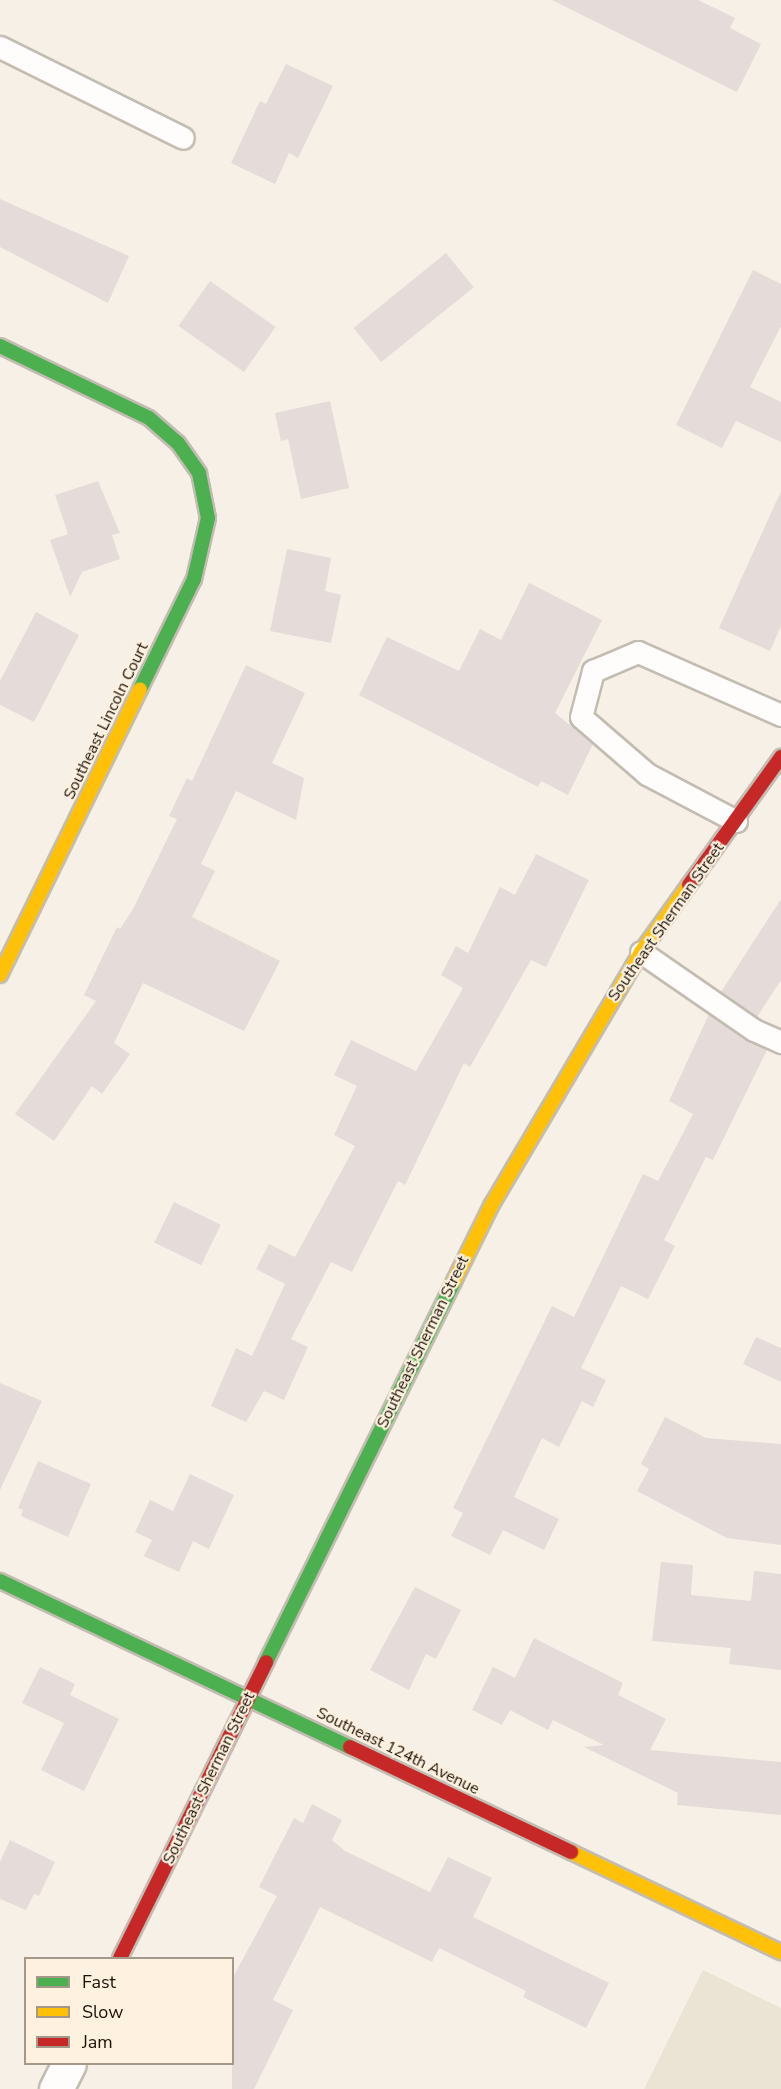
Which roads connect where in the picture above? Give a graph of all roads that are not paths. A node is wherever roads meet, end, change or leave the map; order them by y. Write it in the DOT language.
graph roads {
  1 [pos="0,46"];
  2 [pos="183,138"];
  3 [pos="0,346"];
  4 [pos="781,715"];
  5 [pos="781,757"];
  6 [pos="736,821"];
  7 [pos="641,952"];
  8 [pos="0,975"];
  9 [pos="781,1042"];
  10 [pos="0,1581"];
  11 [pos="249,1698"];
  12 [pos="781,1952"];
  13 [pos="121,1957"];
  14 [pos="68,2065"];
  15 [pos="56,2089"];
  1 -- 2 [label="lane"];
  3 -- 8 [label="street, Southeast Lincoln Court"];
  4 -- 6 [label="lane"];
  5 -- 6 [label="street, Southeast Sherman Street"];
  6 -- 7 [label="street, Southeast Sherman Street"];
  7 -- 9 [label="lane"];
  7 -- 11 [label="street, Southeast Sherman Street"];
  10 -- 11 [label="street, Southeast 124th Avenue"];
  11 -- 12 [label="street, Southeast 124th Avenue"];
  11 -- 13 [label="street, Southeast Sherman Street"];
  14 -- 15 [label="street"];
}
